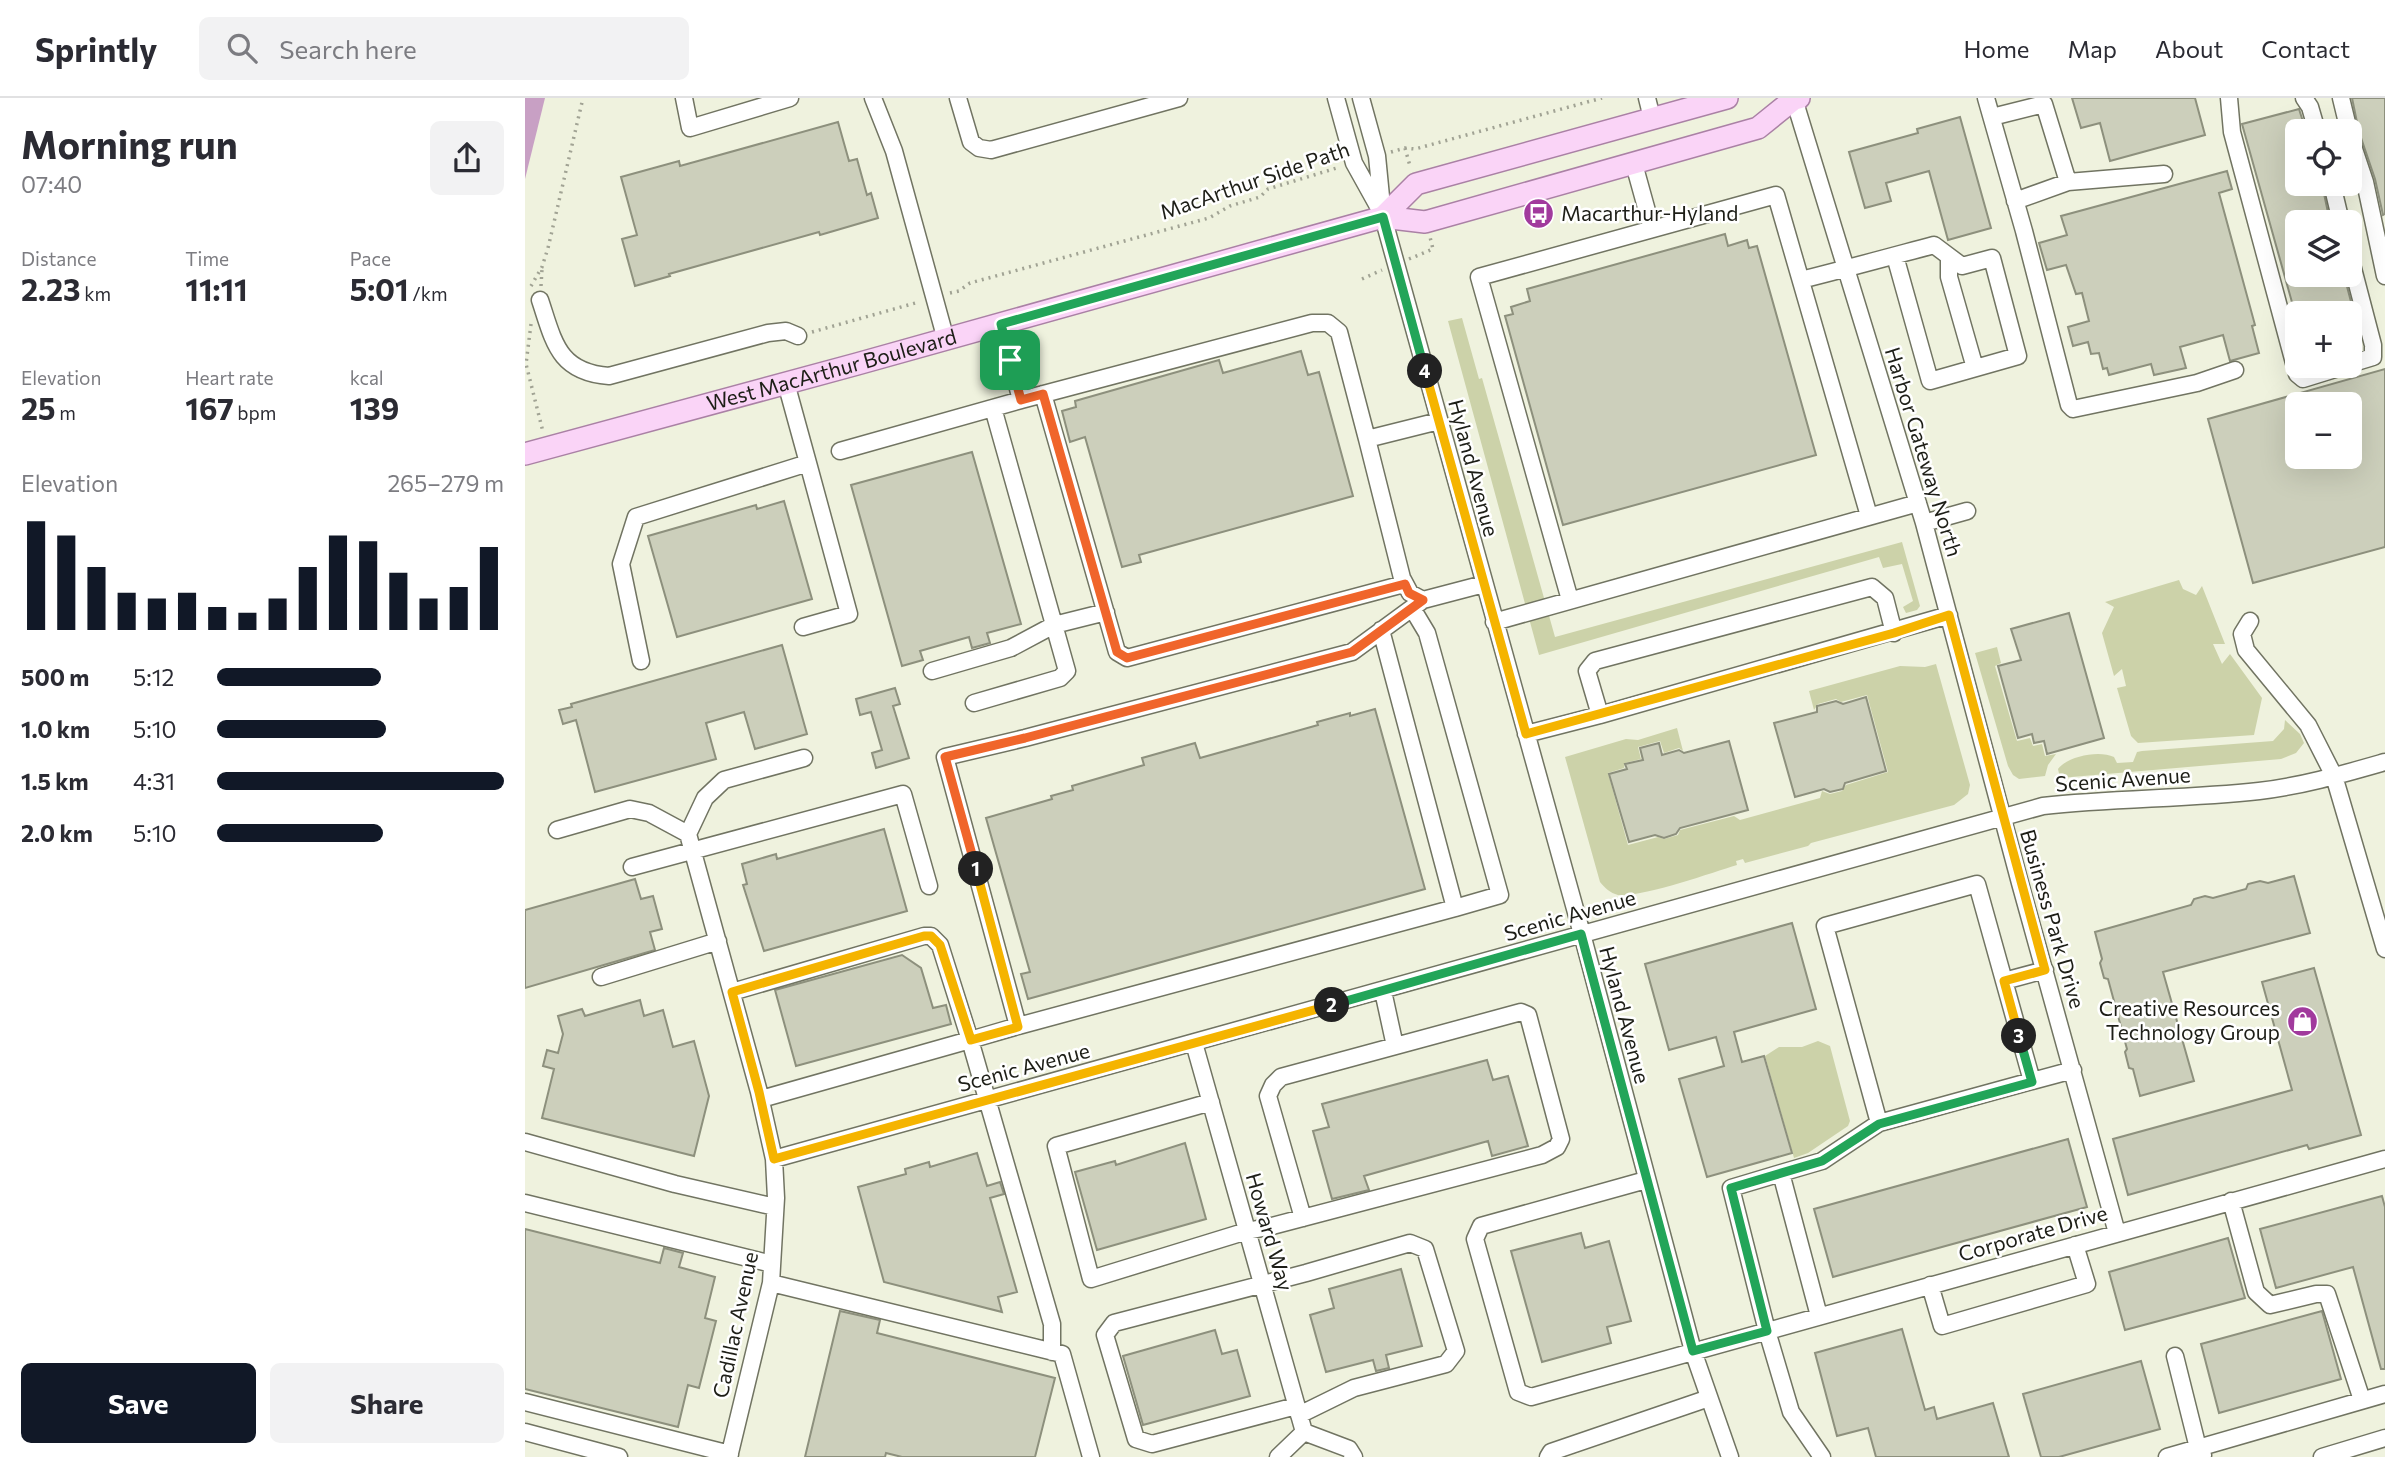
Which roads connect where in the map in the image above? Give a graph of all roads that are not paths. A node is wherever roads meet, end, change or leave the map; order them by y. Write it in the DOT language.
graph roads {
  1 [pos="684,98"];
  2 [pos="790,98"];
  3 [pos="873,98"];
  4 [pos="958,98"];
  5 [pos="1179,98"];
  6 [pos="1336,98"];
  7 [pos="1361,98"];
  8 [pos="1727,98"];
  9 [pos="1793,98"];
  10 [pos="1986,98"];
  11 [pos="2229,98"];
  12 [pos="2304,98"];
  13 [pos="2341,98"];
  14 [pos="1649,108"];
  15 [pos="1991,117"];
  16 [pos="2314,119"];
  17 [pos="2346,119"];
  18 [pos="1634,164"];
  19 [pos="2362,173"];
  20 [pos="2164,174"];
  21 [pos="2068,182"];
  22 [pos="2015,201"];
  23 [pos="1383,217"];
  24 [pos="1652,229"];
  25 [pos="1895,256"];
  26 [pos="1949,257"];
  27 [pos="1846,268"];
  28 [pos="2385,276"];
  29 [pos="1801,280"];
  30 [pos="534,297"];
  31 [pos="2362,303"];
  32 [pos="1001,324"];
  33 [pos="2285,329"];
  34 [pos="799,336"];
  35 [pos="946,340"];
  36 [pos="2362,360"];
  37 [pos="1975,368"];
  38 [pos="2235,370"];
  39 [pos="786,383"];
  40 [pos="1043,394"];
  41 [pos="1021,400"];
  42 [pos="993,408"];
  43 [pos="1439,421"];
  44 [pos="1367,439"];
  45 [pos="840,451"];
  46 [pos="525,454"];
  47 [pos="808,463"];
  48 [pos="1918,503"];
  49 [pos="1967,511"];
  50 [pos="1870,516"];
  51 [pos="1924,523"];
  52 [pos="1405,584"];
  53 [pos="1484,584"];
  54 [pos="1570,600"];
  55 [pos="1418,604"];
  56 [pos="1106,612"];
  57 [pos="1949,615"];
  58 [pos="2250,621"];
  59 [pos="1494,622"];
  60 [pos="1054,625"];
  61 [pos="803,627"];
  62 [pos="1381,631"];
  63 [pos="1894,633"];
  64 [pos="641,661"];
  65 [pos="932,671"];
  66 [pos="974,703"];
  67 [pos="1600,715"];
  68 [pos="1526,734"];
  69 [pos="804,758"];
  70 [pos="2385,762"];
  71 [pos="2334,776"];
  72 [pos="2003,818"];
  73 [pos="557,830"];
  74 [pos="688,834"];
  75 [pos="693,851"];
  76 [pos="632,867"];
  77 [pos="929,886"];
  78 [pos="1455,908"];
  79 [pos="1581,934"];
  80 [pos="718,941"];
  81 [pos="2385,948"];
  82 [pos="2045,970"];
  83 [pos="601,976"];
  84 [pos="2004,981"];
  85 [pos="1383,991"];
  86 [pos="732,992"];
  87 [pos="1018,1027"];
  88 [pos="971,1040"];
  89 [pos="1194,1043"];
  90 [pos="1395,1046"];
  91 [pos="2073,1070"];
  92 [pos="2032,1082"];
  93 [pos="761,1099"];
  94 [pos="987,1100"];
  95 [pos="1211,1102"];
  96 [pos="1879,1124"];
  97 [pos="525,1142"];
  98 [pos="774,1159"];
  99 [pos="2384,1161"];
  100 [pos="1781,1173"];
  101 [pos="1646,1180"];
  102 [pos="2231,1201"];
  103 [pos="525,1203"];
  104 [pos="775,1207"];
  105 [pos="1303,1218"];
  106 [pos="1247,1231"];
  107 [pos="2117,1233"];
  108 [pos="2075,1245"];
  109 [pos="772,1264"];
  110 [pos="771,1283"];
  111 [pos="1262,1285"];
  112 [pos="1930,1285"];
  113 [pos="1819,1316"];
  114 [pos="1767,1331"];
  115 [pos="1693,1351"];
  116 [pos="1052,1352"];
  117 [pos="2175,1356"];
  118 [pos="2385,1394"];
  119 [pos="1709,1398"];
  120 [pos="2362,1400"];
  121 [pos="525,1402"];
  122 [pos="1297,1410"];
  123 [pos="525,1432"];
  124 [pos="1304,1432"];
  125 [pos="2385,1438"];
  126 [pos="2201,1452"];
  127 [pos="729,1456"];
  128 [pos="619,1457"];
  129 [pos="1091,1457"];
  130 [pos="1278,1457"];
  131 [pos="1355,1457"];
  132 [pos="1548,1457"];
  133 [pos="1730,1457"];
  134 [pos="1822,1457"];
  135 [pos="2167,1457"];
  136 [pos="2322,1457"];
  1 -- 2 [label="street"];
  3 -- 35 [label="street"];
  4 -- 5 [label="street"];
  6 -- 23 [label="street"];
  7 -- 23 [label="street"];
  8 -- 14 [label="main road, West MacArthur Boulevard"];
  9 -- 18 [label="main road, West MacArthur Boulevard"];
  9 -- 27 [label="street, Harbor Gateway North"];
  10 -- 15 [label="street"];
  11 -- 33 [label="street"];
  12 -- 16 [label="street"];
  13 -- 17 [label="street"];
  14 -- 23 [label="main road, West MacArthur Boulevard"];
  15 -- 21 [label="street"];
  15 -- 22 [label="street"];
  18 -- 23 [label="main road, West MacArthur Boulevard"];
  18 -- 24 [label="street"];
  19 -- 28 [label="street"];
  20 -- 21 [label="street"];
  21 -- 22 [label="street"];
  22 -- 38 [label="street"];
  23 -- 32 [label="main road, West MacArthur Boulevard"];
  23 -- 43 [label="street, Hyland Avenue"];
  24 -- 29 [label="street"];
  24 -- 54 [label="street"];
  25 -- 26 [label="street"];
  25 -- 27 [label="street"];
  25 -- 37 [label="street"];
  26 -- 37 [label="street"];
  26 -- 37 [label="street"];
  27 -- 29 [label="street"];
  27 -- 48 [label="street, Harbor Gateway North"];
  29 -- 50 [label="street"];
  30 -- 34 [label="street"];
  31 -- 36 [label="street"];
  32 -- 35 [label="main road, West MacArthur Boulevard"];
  32 -- 41 [label="street"];
  35 -- 39 [label="main road, West MacArthur Boulevard"];
  39 -- 46 [label="main road, West MacArthur Boulevard"];
  39 -- 47 [label="street"];
  40 -- 41 [label="street"];
  40 -- 44 [label="street"];
  40 -- 56 [label="street"];
  41 -- 42 [label="street"];
  42 -- 45 [label="street"];
  42 -- 60 [label="street"];
  43 -- 44 [label="street"];
  43 -- 53 [label="street, Hyland Avenue"];
  44 -- 52 [label="street"];
  47 -- 61 [label="street"];
  47 -- 64 [label="street"];
  48 -- 50 [label="street"];
  48 -- 51 [label="street, Harbor Gateway North"];
  49 -- 51 [label="street"];
  50 -- 54 [label="street"];
  51 -- 57 [label="street, Harbor Gateway North"];
  52 -- 55 [label="street"];
  52 -- 56 [label="street"];
  53 -- 55 [label="street"];
  53 -- 59 [label="street, Hyland Avenue"];
  54 -- 59 [label="street"];
  55 -- 62 [label="street"];
  55 -- 78 [label="street"];
  56 -- 60 [label="street"];
  57 -- 63 [label="street"];
  57 -- 72 [label="street, Harbor Gateway North"];
  58 -- 71 [label="street"];
  59 -- 68 [label="street, Hyland Avenue"];
  60 -- 65 [label="street"];
  60 -- 66 [label="street"];
  62 -- 78 [label="street"];
  62 -- 87 [label="street"];
  63 -- 67 [label="street"];
  63 -- 67 [label="street"];
  67 -- 68 [label="street"];
  68 -- 79 [label="street, Hyland Avenue"];
  69 -- 74 [label="street"];
  70 -- 71 [label="street, Scenic Avenue"];
  71 -- 72 [label="street, Scenic Avenue"];
  71 -- 81 [label="street"];
  72 -- 79 [label="street, Scenic Avenue"];
  72 -- 82 [label="street, Business Park Drive"];
  73 -- 74 [label="street"];
  74 -- 75 [label="street, Cadillac Avenue"];
  75 -- 76 [label="street"];
  75 -- 77 [label="street"];
  75 -- 80 [label="street, Cadillac Avenue"];
  78 -- 87 [label="street"];
  79 -- 85 [label="street, Scenic Avenue"];
  79 -- 101 [label="street, Hyland Avenue"];
  80 -- 83 [label="street"];
  80 -- 86 [label="street, Cadillac Avenue"];
  82 -- 84 [label="street"];
  82 -- 91 [label="street, Business Park Drive"];
  84 -- 92 [label="street"];
  84 -- 96 [label="street"];
  85 -- 89 [label="street, Scenic Avenue"];
  85 -- 90 [label="street"];
  86 -- 88 [label="street"];
  86 -- 93 [label="street, Cadillac Avenue"];
  87 -- 88 [label="street"];
  88 -- 93 [label="street"];
  88 -- 94 [label="street"];
  89 -- 94 [label="street, Scenic Avenue"];
  89 -- 95 [label="street, Howard Way"];
  90 -- 105 [label="street"];
  90 -- 105 [label="street"];
  91 -- 92 [label="street"];
  91 -- 107 [label="street, Business Park Drive"];
  92 -- 96 [label="street"];
  93 -- 98 [label="street, Cadillac Avenue"];
  94 -- 98 [label="street, Scenic Avenue"];
  94 -- 116 [label="street"];
  95 -- 106 [label="street, Howard Way"];
  95 -- 106 [label="street"];
  96 -- 100 [label="street"];
  97 -- 104 [label="street"];
  98 -- 104 [label="street, Cadillac Avenue"];
  99 -- 102 [label="street, Corporate Drive"];
  100 -- 113 [label="street"];
  100 -- 114 [label="street"];
  101 -- 115 [label="street, Hyland Avenue"];
  101 -- 115 [label="street, Corporate Drive"];
  102 -- 107 [label="street, Corporate Drive"];
  102 -- 120 [label="street"];
  103 -- 109 [label="street"];
  104 -- 109 [label="street, Cadillac Avenue"];
  105 -- 106 [label="street"];
  106 -- 111 [label="street, Howard Way"];
  107 -- 108 [label="street, Corporate Drive"];
  108 -- 112 [label="street, Corporate Drive"];
  108 -- 112 [label="street"];
  109 -- 110 [label="street, Cadillac Avenue"];
  110 -- 116 [label="street"];
  110 -- 127 [label="street, Cadillac Avenue"];
  111 -- 122 [label="street, Howard Way"];
  111 -- 122 [label="street"];
  111 -- 122 [label="street"];
  112 -- 113 [label="street, Corporate Drive"];
  113 -- 114 [label="street, Corporate Drive"];
  114 -- 115 [label="street, Corporate Drive"];
  114 -- 134 [label="street"];
  115 -- 119 [label="street, Hyland Avenue"];
  116 -- 129 [label="street"];
  117 -- 126 [label="street"];
  118 -- 120 [label="street"];
  119 -- 132 [label="street"];
  119 -- 133 [label="street, Hyland Avenue"];
  120 -- 126 [label="street"];
  121 -- 127 [label="street"];
  122 -- 124 [label="street, Howard Way"];
  123 -- 128 [label="street"];
  124 -- 130 [label="street"];
  124 -- 131 [label="street"];
  125 -- 136 [label="street"];
  126 -- 135 [label="street"];
}
